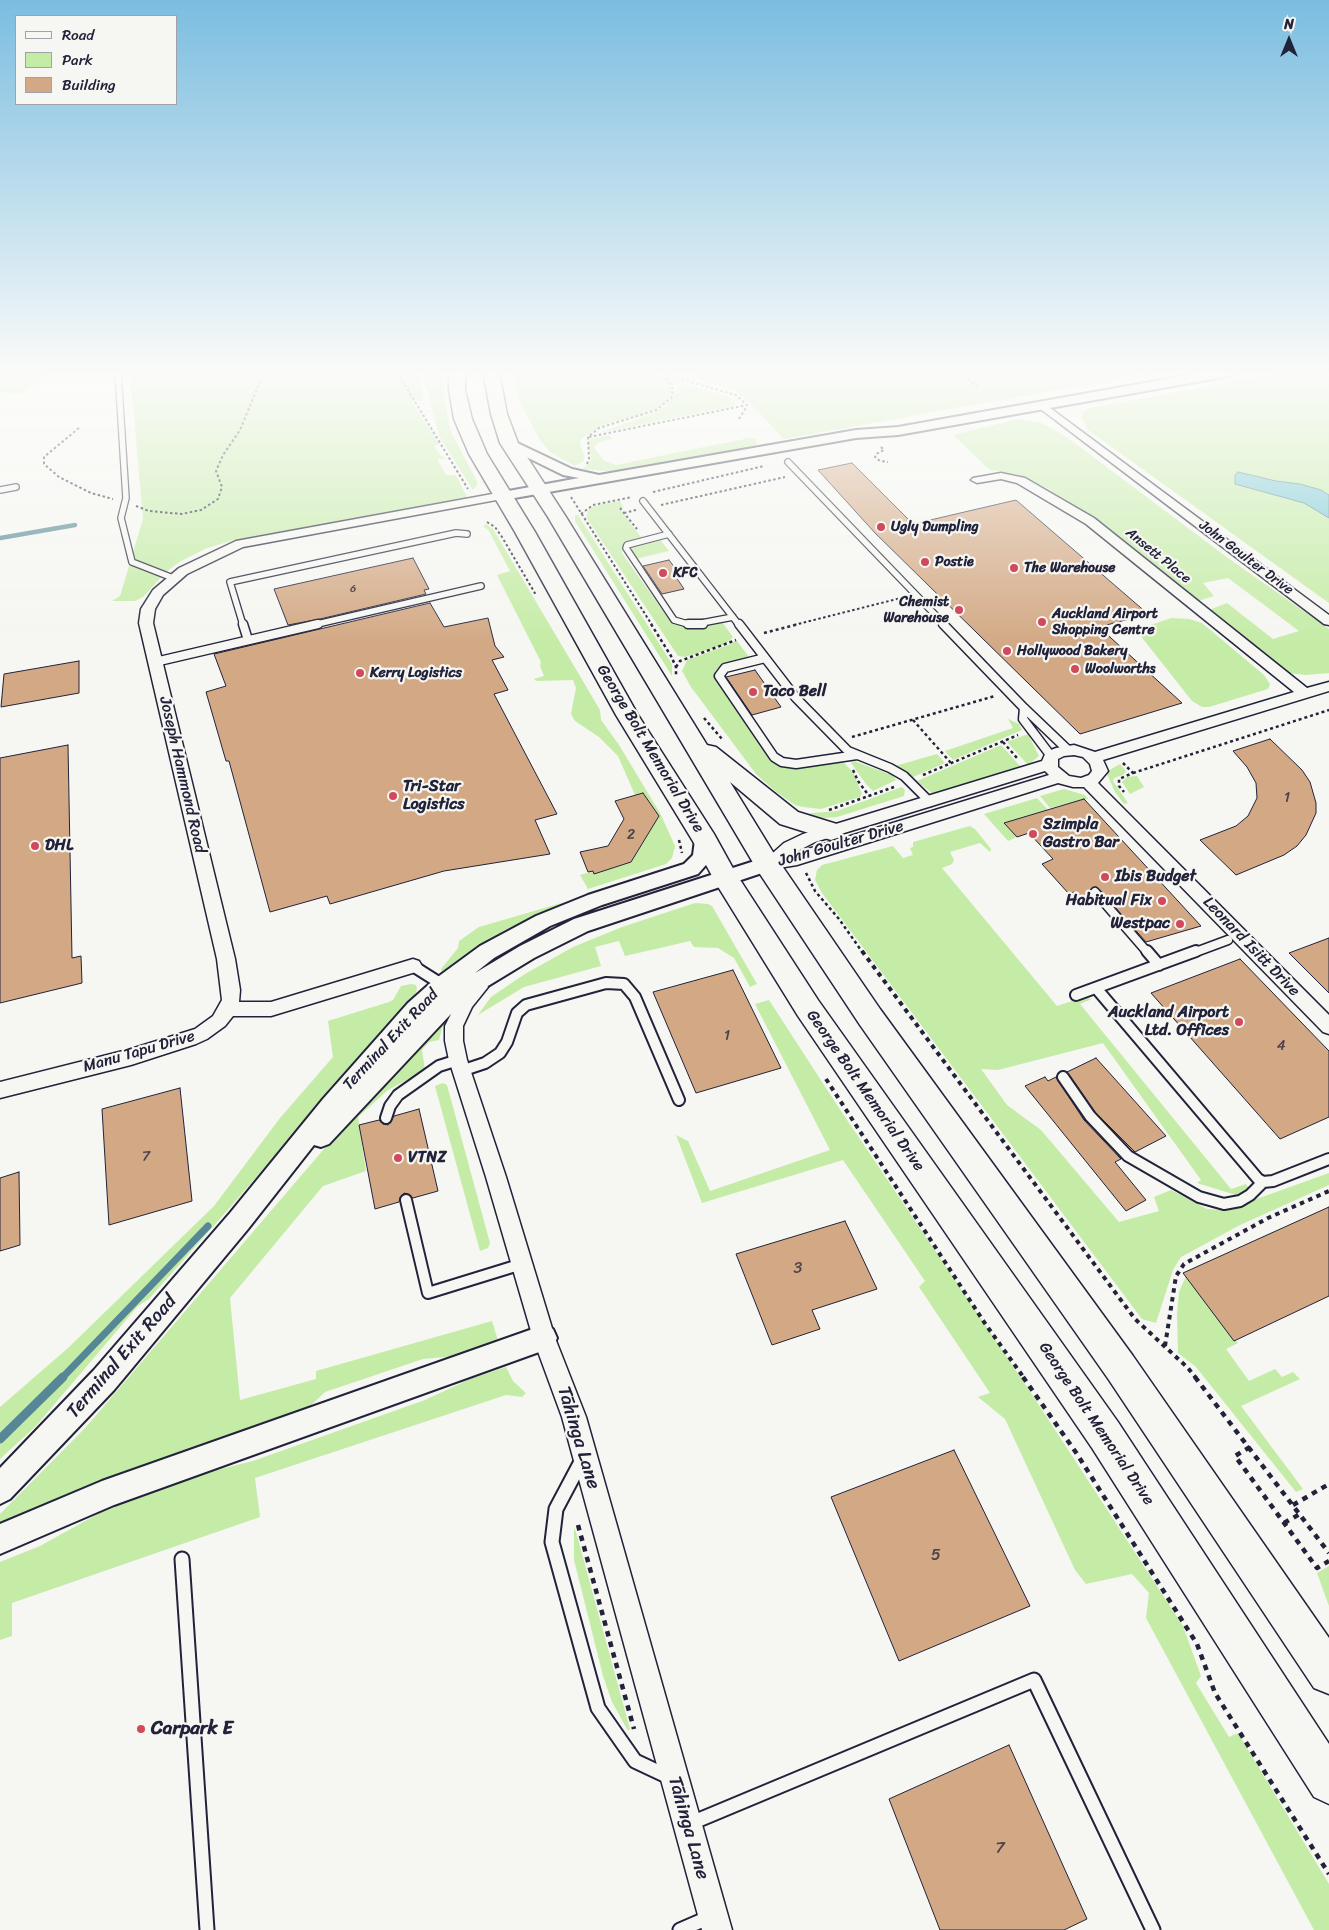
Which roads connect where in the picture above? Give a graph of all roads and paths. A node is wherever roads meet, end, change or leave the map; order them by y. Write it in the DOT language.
graph roads {
  1 [pos="44,462"];
  2 [pos="123,462"];
  3 [pos="220,462"];
  4 [pos="451,462"];
  5 [pos="484,462"];
  6 [pos="523,462"];
  7 [pos="549,462"];
  8 [pos="588,462"];
  9 [pos="702,462"];
  10 [pos="767,462"];
  11 [pos="788,462"];
  12 [pos="1118,462"];
  13 [pos="583,465"];
  14 [pos="800,474"];
  15 [pos="614,478"];
  16 [pos="977,480"];
  17 [pos="16,487"];
  18 [pos="0,490"];
  19 [pos="631,492"];
  20 [pos="653,492"];
  21 [pos="470,494"];
  22 [pos="549,497"];
  23 [pos="643,501"];
  24 [pos="125,502"];
  25 [pos="507,502"];
  26 [pos="648,508"];
  27 [pos="624,513"];
  28 [pos="487,522"];
  29 [pos="467,534"];
  30 [pos="669,534"];
  31 [pos="502,537"];
  32 [pos="173,578"];
  33 [pos="481,586"];
  34 [pos="916,594"];
  35 [pos="733,617"];
  36 [pos="1329,621"];
  37 [pos="748,637"];
  38 [pos="248,640"];
  39 [pos="765,658"];
  40 [pos="155,662"];
  41 [pos="676,667"];
  42 [pos="678,683"];
  43 [pos="1329,686"];
  44 [pos="1010,692"];
  45 [pos="1304,693"];
  46 [pos="1024,708"];
  47 [pos="1329,710"];
  48 [pos="913,720"];
  49 [pos="1031,730"];
  50 [pos="691,738"];
  51 [pos="838,741"];
  52 [pos="1002,742"];
  53 [pos="1068,750"];
  54 [pos="857,755"];
  55 [pos="1093,758"];
  56 [pos="1050,760"];
  57 [pos="1020,761"];
  58 [pos="951,763"];
  59 [pos="1133,774"];
  60 [pos="1060,777"];
  61 [pos="909,781"];
  62 [pos="1088,782"];
  63 [pos="930,802"];
  64 [pos="826,821"];
  65 [pos="705,840"];
  66 [pos="797,859"];
  67 [pos="767,864"];
  68 [pos="726,878"];
  69 [pos="1095,892"];
  70 [pos="1228,940"];
  71 [pos="1159,965"];
  72 [pos="413,966"];
  73 [pos="505,966"];
  74 [pos="443,985"];
  75 [pos="1096,988"];
  76 [pos="1076,995"];
  77 [pos="228,1008"];
  78 [pos="1329,1027"];
  79 [pos="460,1065"];
  80 [pos="825,1077"];
  81 [pos="1063,1077"];
  82 [pos="0,1090"];
  83 [pos="679,1100"];
  84 [pos="386,1118"];
  85 [pos="1329,1159"];
  86 [pos="1263,1182"];
  87 [pos="1329,1191"];
  88 [pos="406,1200"];
  89 [pos="239,1221"];
  90 [pos="522,1264"];
  91 [pos="544,1338"];
  92 [pos="1164,1346"];
  93 [pos="1250,1447"];
  94 [pos="584,1455"];
  95 [pos="1329,1484"];
  96 [pos="0,1489"];
  97 [pos="1293,1505"];
  98 [pos="1300,1514"];
  99 [pos="1284,1523"];
  100 [pos="578,1525"];
  101 [pos="0,1539"];
  102 [pos="1329,1553"];
  103 [pos="182,1559"];
  104 [pos="1329,1561"];
  105 [pos="1329,1674"];
  106 [pos="634,1730"];
  107 [pos="673,1779"];
  108 [pos="1329,1782"];
  109 [pos="687,1825"];
  110 [pos="1329,1874"];
  111 [pos="715,1923"];
  112 [pos="207,1930"];
  113 [pos="680,1930"];
  114 [pos="1153,1930"];
  1 -- 24 [label="path"];
  2 -- 24 [label="lane"];
  3 -- 24 [label="path"];
  4 -- 21 [label="path"];
  5 -- 25 [label="main road, George Bolt Memorial Drive"];
  6 -- 22 [label="main road"];
  7 -- 15 [label="street"];
  8 -- 13 [label="path"];
  9 -- 15 [label="street"];
  10 -- 19 [label="street"];
  11 -- 14 [label="lane"];
  11 -- 20 [label="path"];
  12 -- 36 [label="street, John Goulter Drive"];
  14 -- 26 [label="path"];
  14 -- 34 [label="lane"];
  15 -- 22 [label="street"];
  16 -- 45 [label="street, Ansett Place"];
  17 -- 18 [label="lane"];
  19 -- 41 [label="path"];
  22 -- 25 [label="street"];
  22 -- 50 [label="main road"];
  23 -- 26 [label="lane"];
  24 -- 32 [label="lane"];
  25 -- 32 [label="street, Joseph Hammond Road"];
  25 -- 65 [label="main road, George Bolt Memorial Drive"];
  26 -- 27 [label="path"];
  26 -- 30 [label="lane"];
  28 -- 31 [label="path"];
  29 -- 38 [label="lane"];
  30 -- 35 [label="lane"];
  30 -- 35 [label="lane"];
  32 -- 40 [label="street, Joseph Hammond Road"];
  33 -- 38 [label="lane"];
  34 -- 37 [label="path"];
  34 -- 44 [label="lane"];
  35 -- 37 [label="lane"];
  37 -- 39 [label="lane"];
  37 -- 41 [label="path"];
  38 -- 40 [label="lane"];
  39 -- 51 [label="lane"];
  39 -- 54 [label="lane"];
  40 -- 77 [label="street, Joseph Hammond Road"];
  41 -- 42 [label="path"];
  43 -- 45 [label="street"];
  44 -- 46 [label="lane"];
  44 -- 48 [label="path"];
  45 -- 55 [label="street"];
  46 -- 49 [label="lane"];
  46 -- 53 [label="lane"];
  47 -- 59 [label="path"];
  48 -- 51 [label="path"];
  48 -- 58 [label="path"];
  49 -- 52 [label="path"];
  49 -- 56 [label="lane"];
  50 -- 64 [label="main road"];
  50 -- 67 [label="main road"];
  51 -- 54 [label="lane"];
  52 -- 57 [label="path"];
  52 -- 58 [label="path"];
  53 -- 55 [label="street"];
  53 -- 56 [label="street"];
  54 -- 61 [label="lane"];
  55 -- 62 [label="street"];
  56 -- 60 [label="street"];
  56 -- 63 [label="street, John Goulter Drive"];
  58 -- 61 [label="path"];
  60 -- 62 [label="street"];
  60 -- 66 [label="street, John Goulter Drive"];
  61 -- 63 [label="lane"];
  61 -- 64 [label="path"];
  62 -- 78 [label="street, Leonard Isitt Drive"];
  63 -- 64 [label="street, John Goulter Drive"];
  64 -- 67 [label="street, John Goulter Drive"];
  65 -- 68 [label="main road, George Bolt Memorial Drive"];
  65 -- 74 [label="street, Terminal Exit Road"];
  66 -- 67 [label="street, John Goulter Drive"];
  66 -- 92 [label="path"];
  67 -- 68 [label="street, Terminal Exit Road"];
  67 -- 105 [label="main road"];
  68 -- 73 [label="street, Terminal Exit Road"];
  68 -- 108 [label="main road, George Bolt Memorial Drive"];
  69 -- 71 [label="lane"];
  70 -- 71 [label="lane"];
  71 -- 75 [label="lane"];
  72 -- 74 [label="lane"];
  72 -- 77 [label="street"];
  73 -- 79 [label="street, Tāhinga Lane"];
  73 -- 89 [label="street, Terminal Exit Road"];
  74 -- 89 [label="street, Terminal Exit Road"];
  75 -- 76 [label="lane"];
  75 -- 86 [label="lane"];
  77 -- 82 [label="street, Manu Tapu Drive"];
  79 -- 83 [label="lane"];
  79 -- 84 [label="lane"];
  79 -- 90 [label="street, Tāhinga Lane"];
  80 -- 110 [label="path"];
  81 -- 86 [label="lane"];
  85 -- 86 [label="lane"];
  87 -- 92 [label="path"];
  88 -- 90 [label="lane"];
  89 -- 96 [label="street, Terminal Exit Road"];
  90 -- 91 [label="street, Tāhinga Lane"];
  91 -- 94 [label="street, Tāhinga Lane"];
  91 -- 101 [label="street"];
  92 -- 93 [label="path"];
  93 -- 97 [label="path"];
  93 -- 99 [label="path"];
  94 -- 107 [label="street, Tāhinga Lane"];
  94 -- 107 [label="lane"];
  95 -- 97 [label="path"];
  97 -- 98 [label="path"];
  98 -- 99 [label="path"];
  98 -- 102 [label="path"];
  99 -- 104 [label="path"];
  100 -- 106 [label="path"];
  103 -- 112 [label="lane"];
  107 -- 109 [label="street, Tāhinga Lane"];
  109 -- 111 [label="street, Tāhinga Lane"];
  109 -- 114 [label="lane"];
  111 -- 113 [label="lane"];
}
